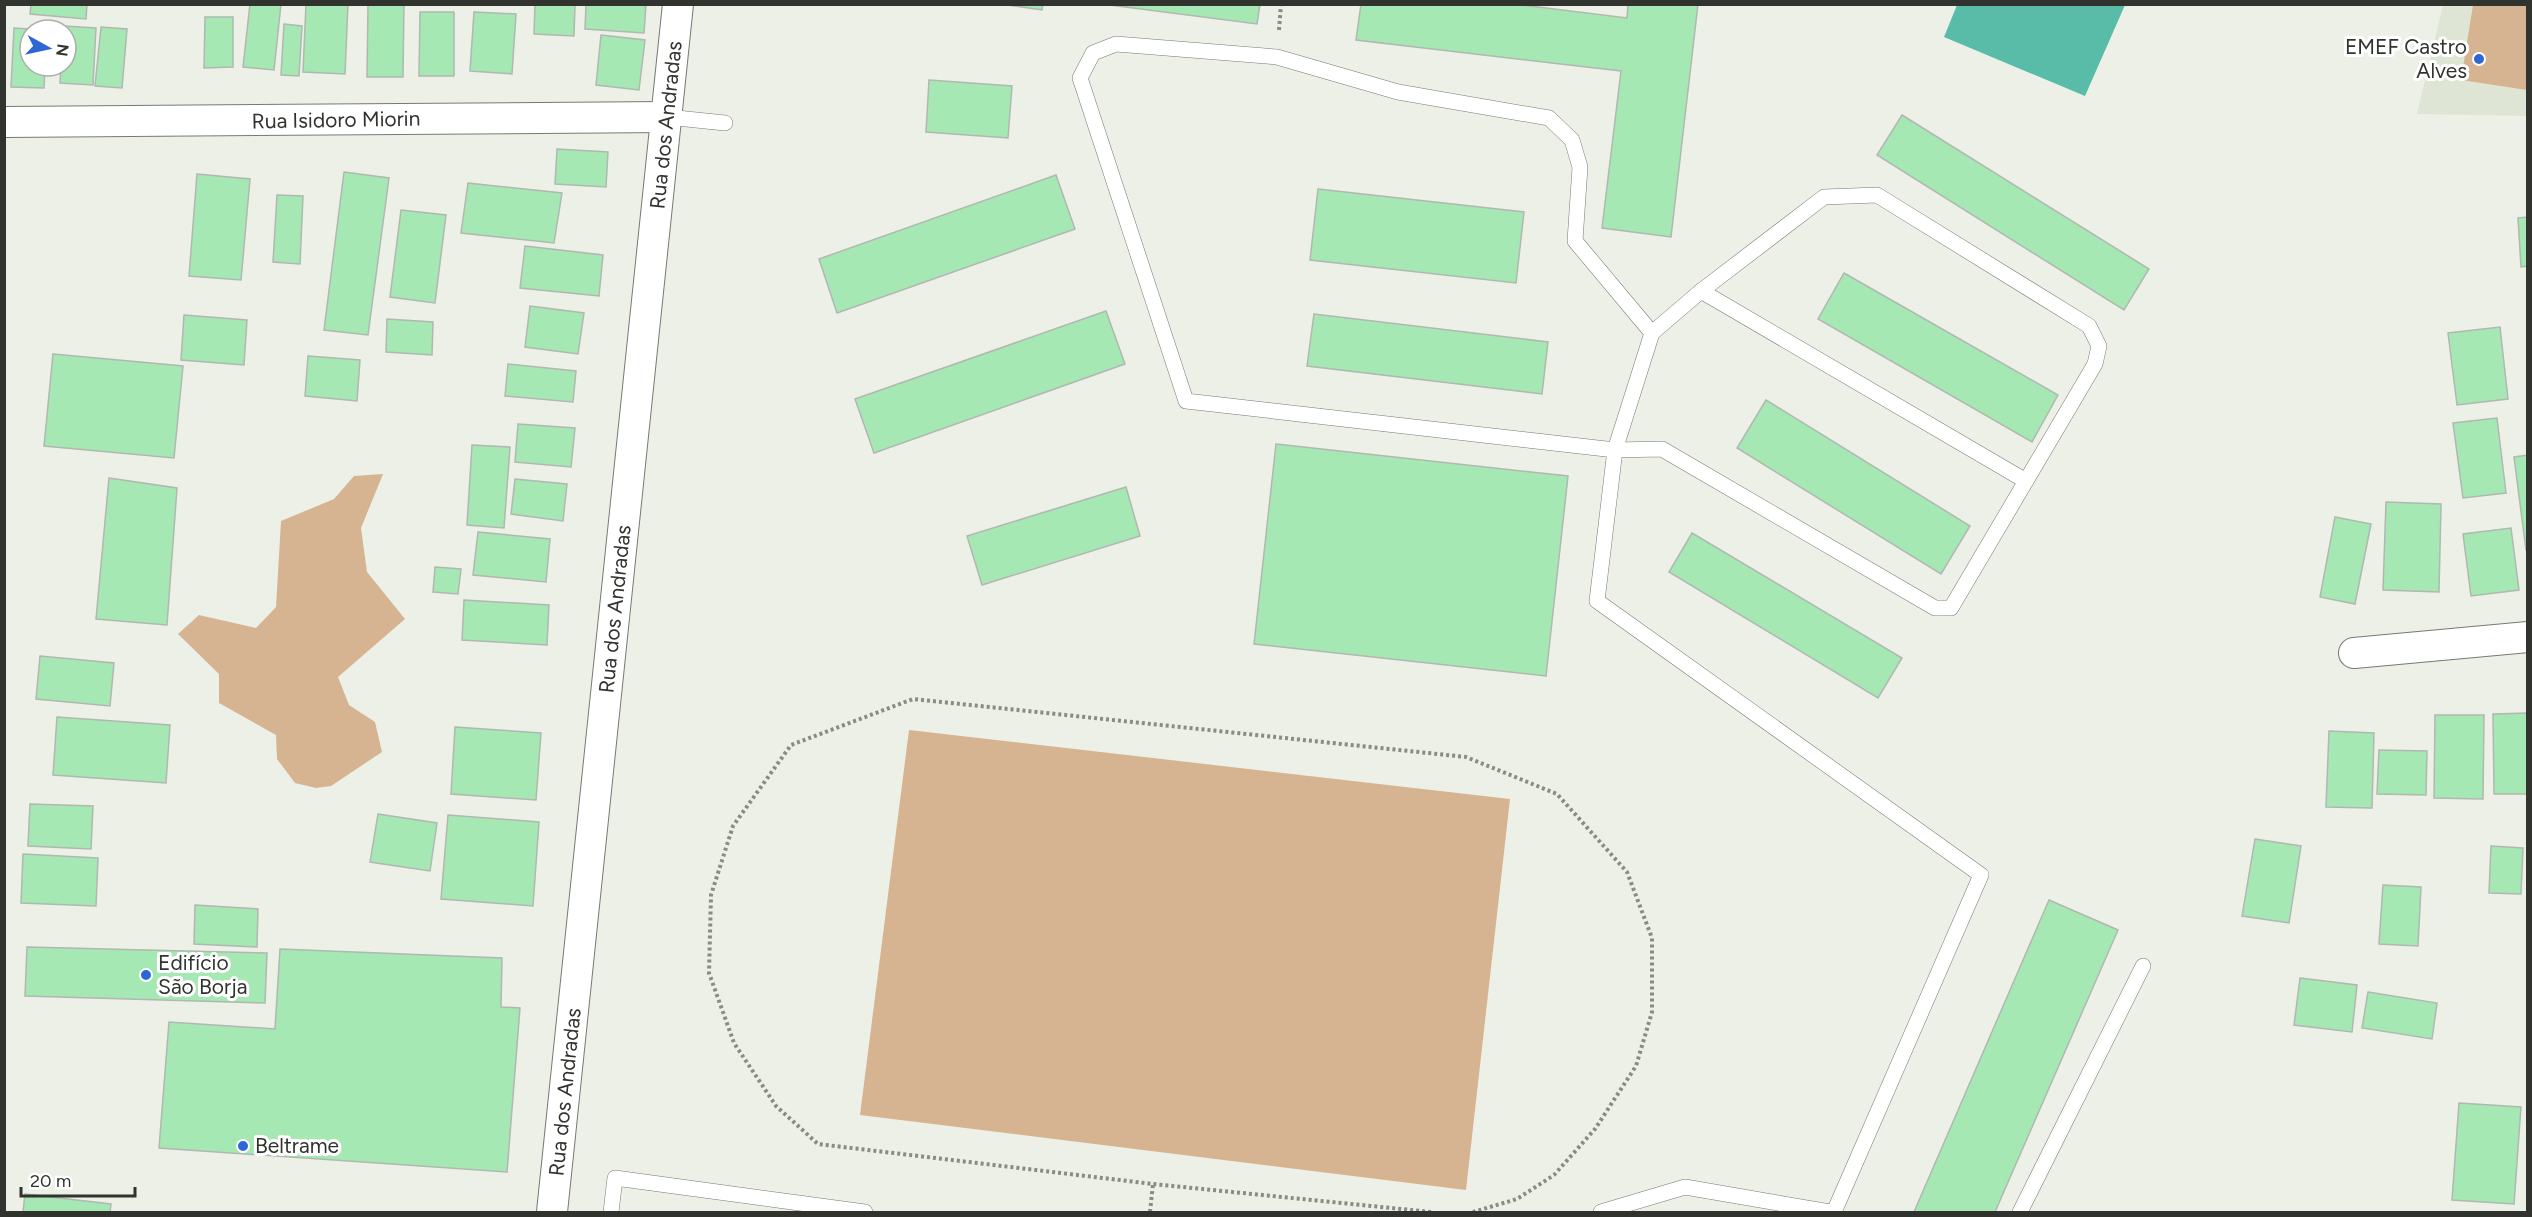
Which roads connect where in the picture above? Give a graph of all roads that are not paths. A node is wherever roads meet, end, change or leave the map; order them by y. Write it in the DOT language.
graph roads {
  1 [pos="678,4"];
  2 [pos="667,117"];
  3 [pos="4,122"];
  4 [pos="725,123"];
  5 [pos="1701,291"];
  6 [pos="1652,333"];
  7 [pos="1615,450"];
  8 [pos="2026,481"];
  9 [pos="2528,637"];
  10 [pos="2354,653"];
  11 [pos="2144,966"];
  12 [pos="552,1212"];
  13 [pos="611,1212"];
  14 [pos="865,1212"];
  15 [pos="1601,1212"];
  16 [pos="1832,1212"];
  17 [pos="2020,1212"];
  1 -- 2 [label="street, Rua dos Andradas"];
  2 -- 3 [label="street, Rua Isidoro Miorin"];
  2 -- 4 [label="lane"];
  2 -- 12 [label="street, Rua dos Andradas"];
  5 -- 6 [label="lane"];
  5 -- 8 [label="lane"];
  5 -- 8 [label="lane"];
  6 -- 7 [label="lane"];
  6 -- 7 [label="lane"];
  7 -- 8 [label="lane"];
  7 -- 16 [label="lane"];
  9 -- 10 [label="street"];
  11 -- 17 [label="lane"];
  13 -- 14 [label="lane"];
  15 -- 16 [label="lane"];
}
